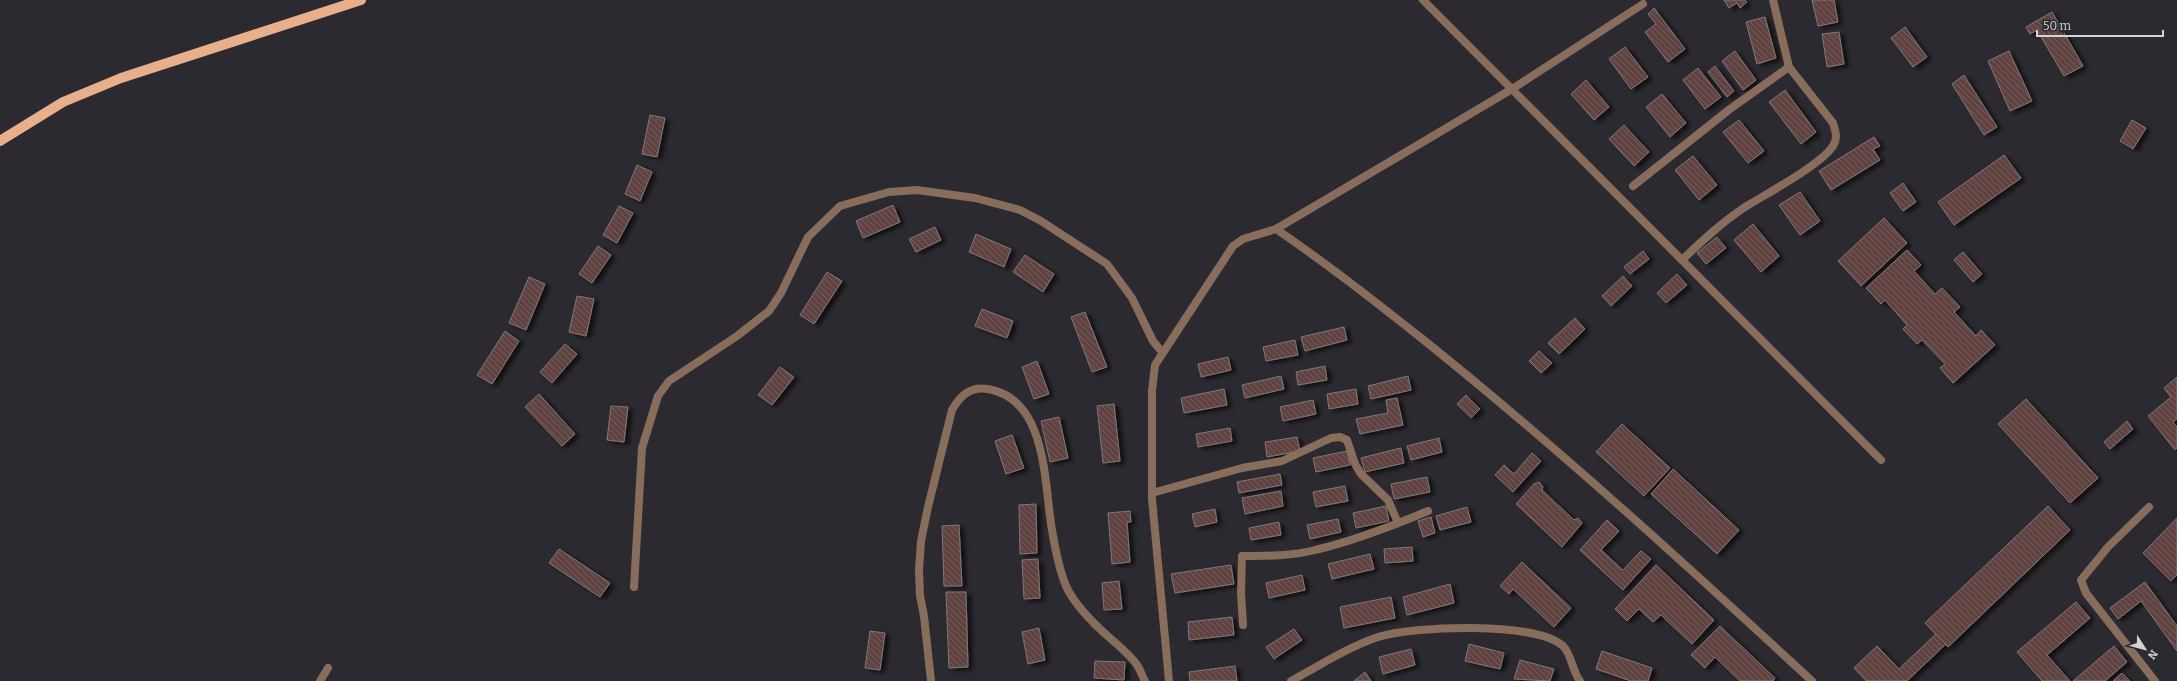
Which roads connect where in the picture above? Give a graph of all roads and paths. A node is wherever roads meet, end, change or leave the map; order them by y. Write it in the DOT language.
graph roads {
  1 [pos="361,0"];
  2 [pos="1423,0"];
  3 [pos="1773,0"];
  4 [pos="1643,4"];
  5 [pos="1789,67"];
  6 [pos="1512,89"];
  7 [pos="0,141"];
  8 [pos="1633,186"];
  9 [pos="1276,229"];
  10 [pos="1682,260"];
  11 [pos="1162,352"];
  12 [pos="1881,460"];
  13 [pos="1152,493"];
  14 [pos="2149,507"];
  15 [pos="1428,511"];
  16 [pos="1398,523"];
  17 [pos="634,586"];
  18 [pos="1243,625"];
  19 [pos="328,668"];
  20 [pos="320,681"];
  21 [pos="931,681"];
  22 [pos="1145,681"];
  23 [pos="1169,681"];
  24 [pos="1291,681"];
  25 [pos="1580,681"];
  26 [pos="1812,681"];
  27 [pos="2155,681"];
  1 -- 7 [label="main road"];
  2 -- 6 [label="street"];
  3 -- 5 [label="street"];
  4 -- 6 [label="street"];
  5 -- 8 [label="street"];
  5 -- 10 [label="street"];
  6 -- 9 [label="street"];
  6 -- 10 [label="street"];
  9 -- 11 [label="street"];
  9 -- 26 [label="street"];
  10 -- 12 [label="street"];
  11 -- 13 [label="street"];
  11 -- 17 [label="street"];
  13 -- 16 [label="street"];
  13 -- 23 [label="street"];
  14 -- 27 [label="street"];
  15 -- 16 [label="street"];
  16 -- 18 [label="street"];
  19 -- 20 [label="street"];
  21 -- 22 [label="street"];
  24 -- 25 [label="street"];
}
